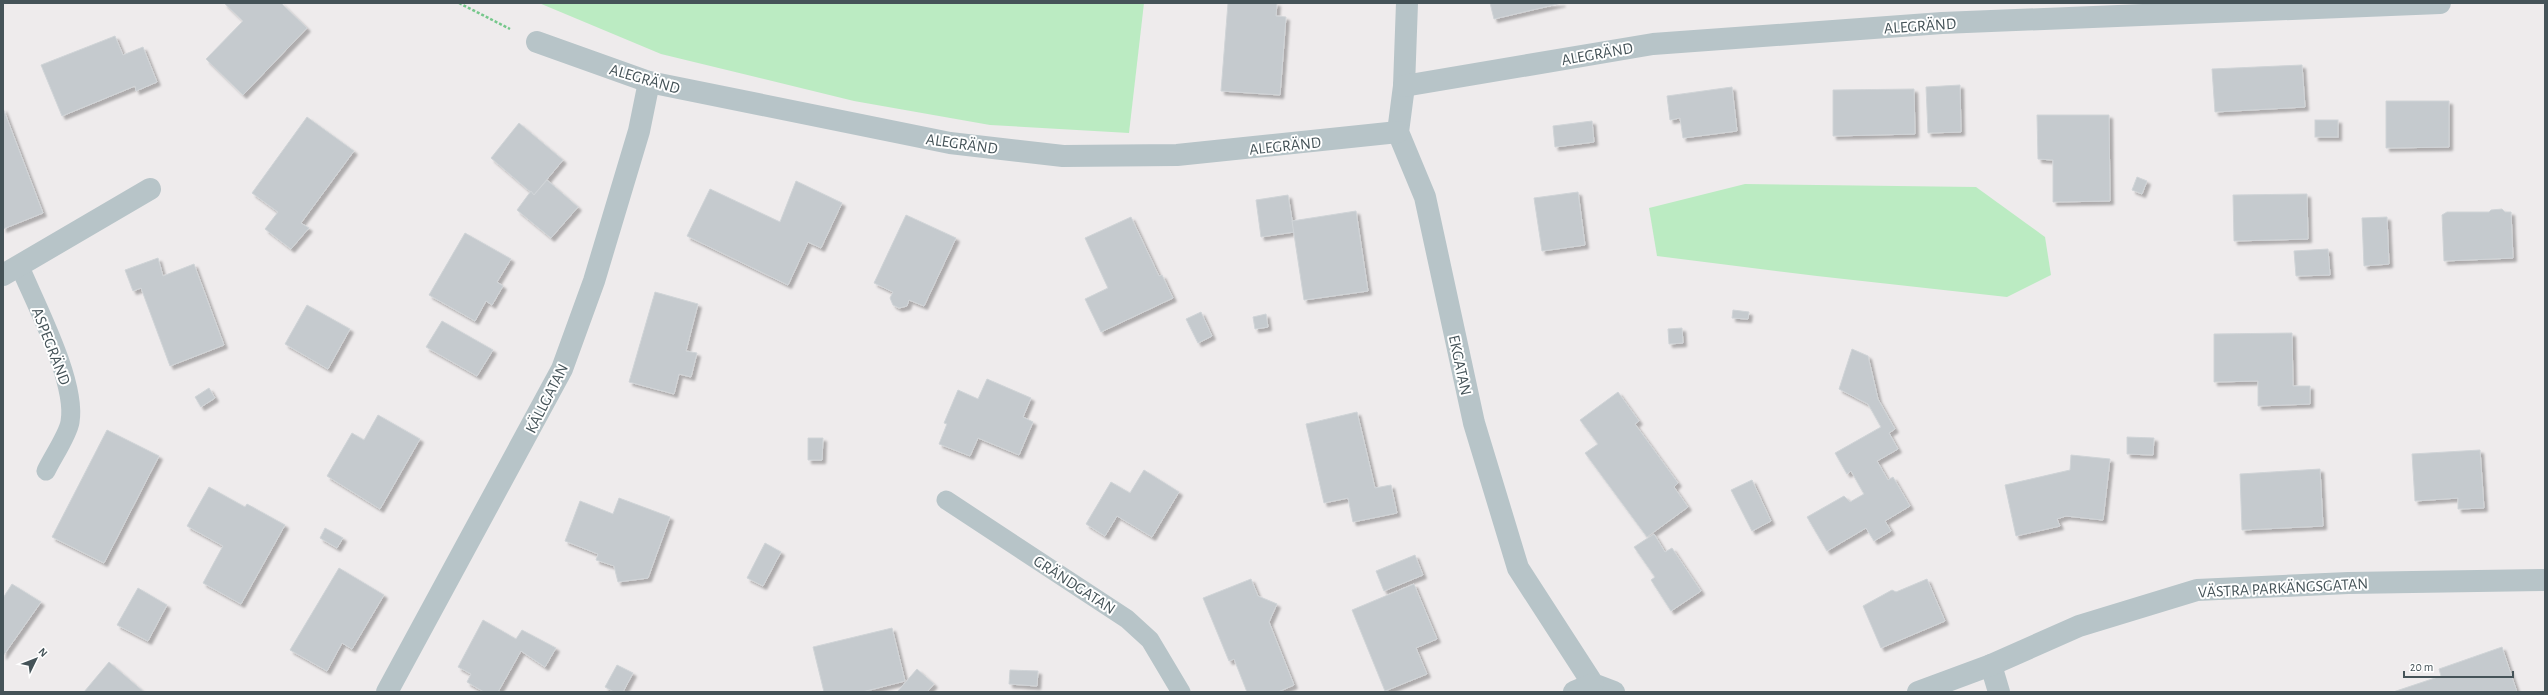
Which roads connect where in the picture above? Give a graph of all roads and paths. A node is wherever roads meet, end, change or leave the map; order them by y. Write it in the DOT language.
graph roads {
  1 [pos="459,3"];
  2 [pos="1407,3"];
  3 [pos="2440,3"];
  4 [pos="537,42"];
  5 [pos="649,82"];
  6 [pos="1404,86"];
  7 [pos="1398,132"];
  8 [pos="150,188"];
  9 [pos="12,271"];
  10 [pos="46,471"];
  11 [pos="946,500"];
  12 [pos="2545,580"];
  13 [pos="1991,665"];
  14 [pos="1583,688"];
  15 [pos="387,692"];
  16 [pos="1181,692"];
  17 [pos="1614,692"];
  18 [pos="1918,692"];
  19 [pos="1999,692"];
  1 -- 4 [label="path"];
  2 -- 6 [label="street, EKGATAN"];
  3 -- 6 [label="street, ALEGRÄND"];
  4 -- 5 [label="street, ALEGRÄND"];
  5 -- 7 [label="street, ALEGRÄND"];
  5 -- 15 [label="street, KÄLLGATAN"];
  6 -- 7 [label="street, EKGATAN"];
  7 -- 14 [label="street, EKGATAN"];
  8 -- 9 [label="street, ASPEGRÄND"];
  9 -- 10 [label="lane, ASPEGRÄND"];
  11 -- 16 [label="lane, GRÄNDGATAN"];
  12 -- 13 [label="street, VÄSTRA PARKÄNGSGATAN"];
  13 -- 18 [label="street, VÄSTRA PARKÄNGSGATAN"];
  13 -- 19 [label="street"];
  14 -- 17 [label="street, EKGATAN"];
}
